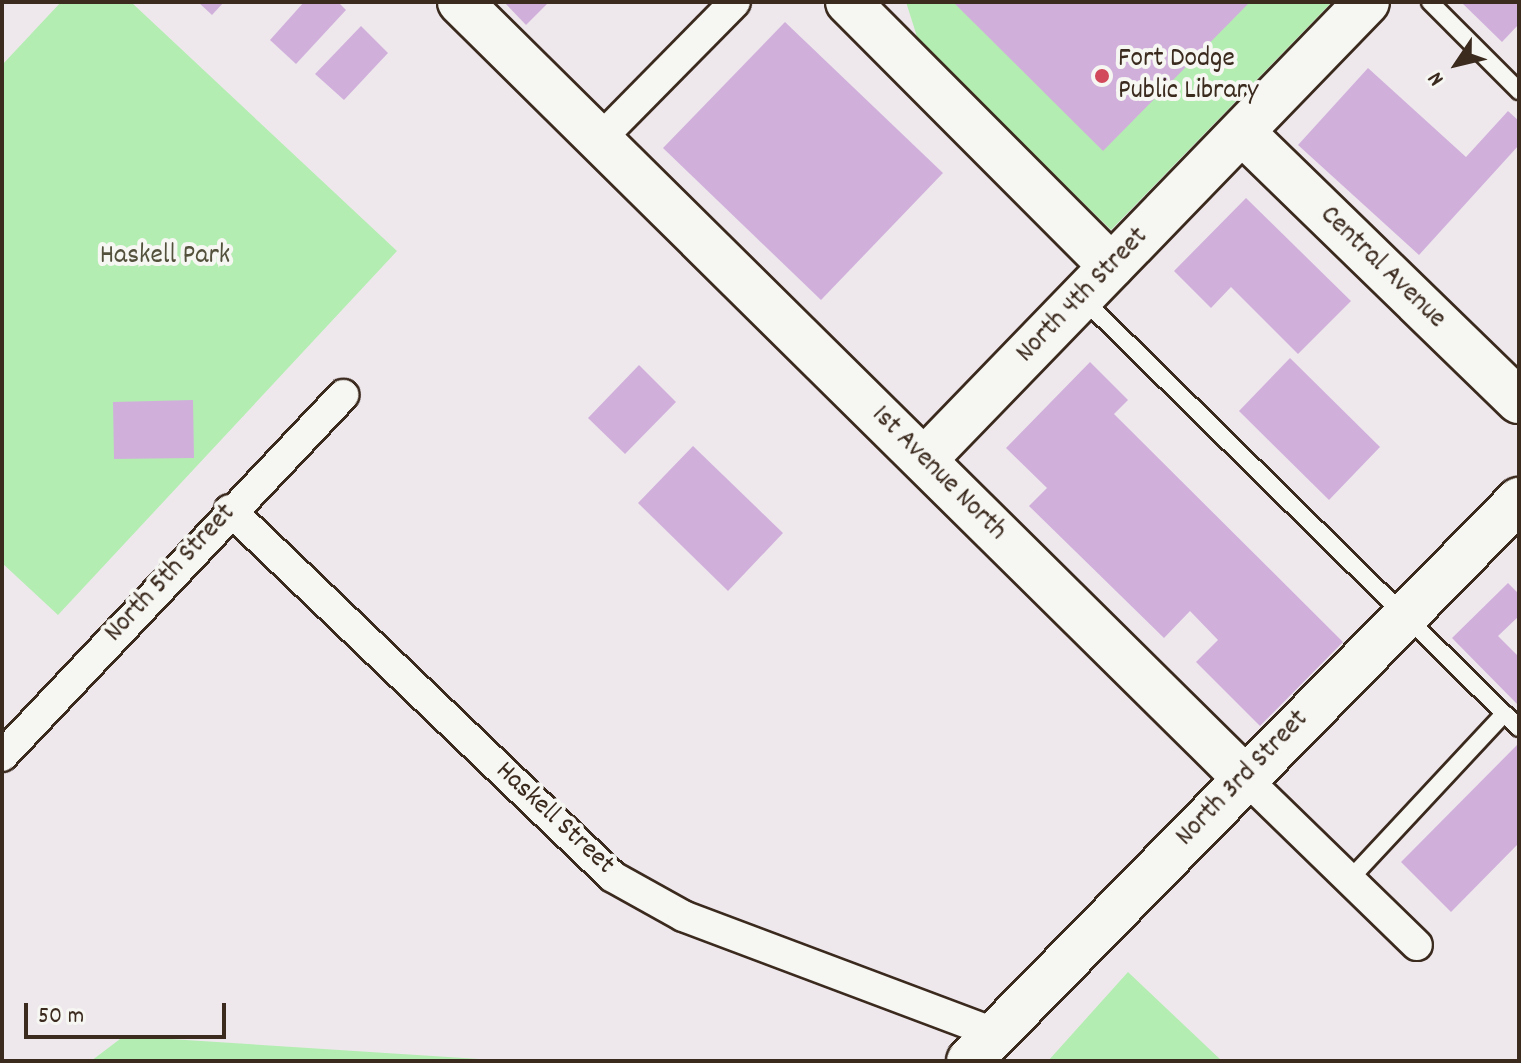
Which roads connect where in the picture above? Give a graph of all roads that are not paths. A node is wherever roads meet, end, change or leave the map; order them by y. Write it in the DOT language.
graph roads {
  1 [pos="460,2"];
  2 [pos="735,2"];
  3 [pos="848,2"];
  4 [pos="1367,2"];
  5 [pos="1430,2"];
  6 [pos="1519,91"];
  7 [pos="1244,134"];
  8 [pos="600,139"];
  9 [pos="1111,266"];
  10 [pos="1081,297"];
  11 [pos="343,395"];
  12 [pos="1519,401"];
  13 [pos="924,460"];
  14 [pos="1519,500"];
  15 [pos="230,510"];
  16 [pos="1404,615"];
  17 [pos="1504,714"];
  18 [pos="1519,728"];
  19 [pos="2,756"];
  20 [pos="1244,777"];
  21 [pos="1350,879"];
  22 [pos="1417,945"];
  23 [pos="982,1047"];
  1 -- 8 [label="main road, 1st Avenue North"];
  2 -- 8 [label="street"];
  3 -- 9 [label="main road"];
  4 -- 7 [label="main road, North 4th Street"];
  5 -- 6 [label="lane"];
  7 -- 9 [label="main road, North 4th Street"];
  7 -- 12 [label="main road, Central Avenue"];
  8 -- 13 [label="main road, 1st Avenue North"];
  9 -- 10 [label="main road, North 4th Street"];
  10 -- 13 [label="main road, North 4th Street"];
  10 -- 16 [label="lane"];
  11 -- 15 [label="street, North 5th Street"];
  13 -- 20 [label="main road, 1st Avenue North"];
  14 -- 16 [label="main road, North 3rd Street"];
  15 -- 19 [label="street, North 5th Street"];
  15 -- 23 [label="street, Haskell Street"];
  16 -- 17 [label="lane"];
  16 -- 20 [label="main road, North 3rd Street"];
  17 -- 18 [label="lane"];
  17 -- 21 [label="lane"];
  20 -- 21 [label="street, 1st Avenue North"];
  20 -- 23 [label="main road, North 3rd Street"];
  21 -- 22 [label="street, 1st Avenue North"];
}
